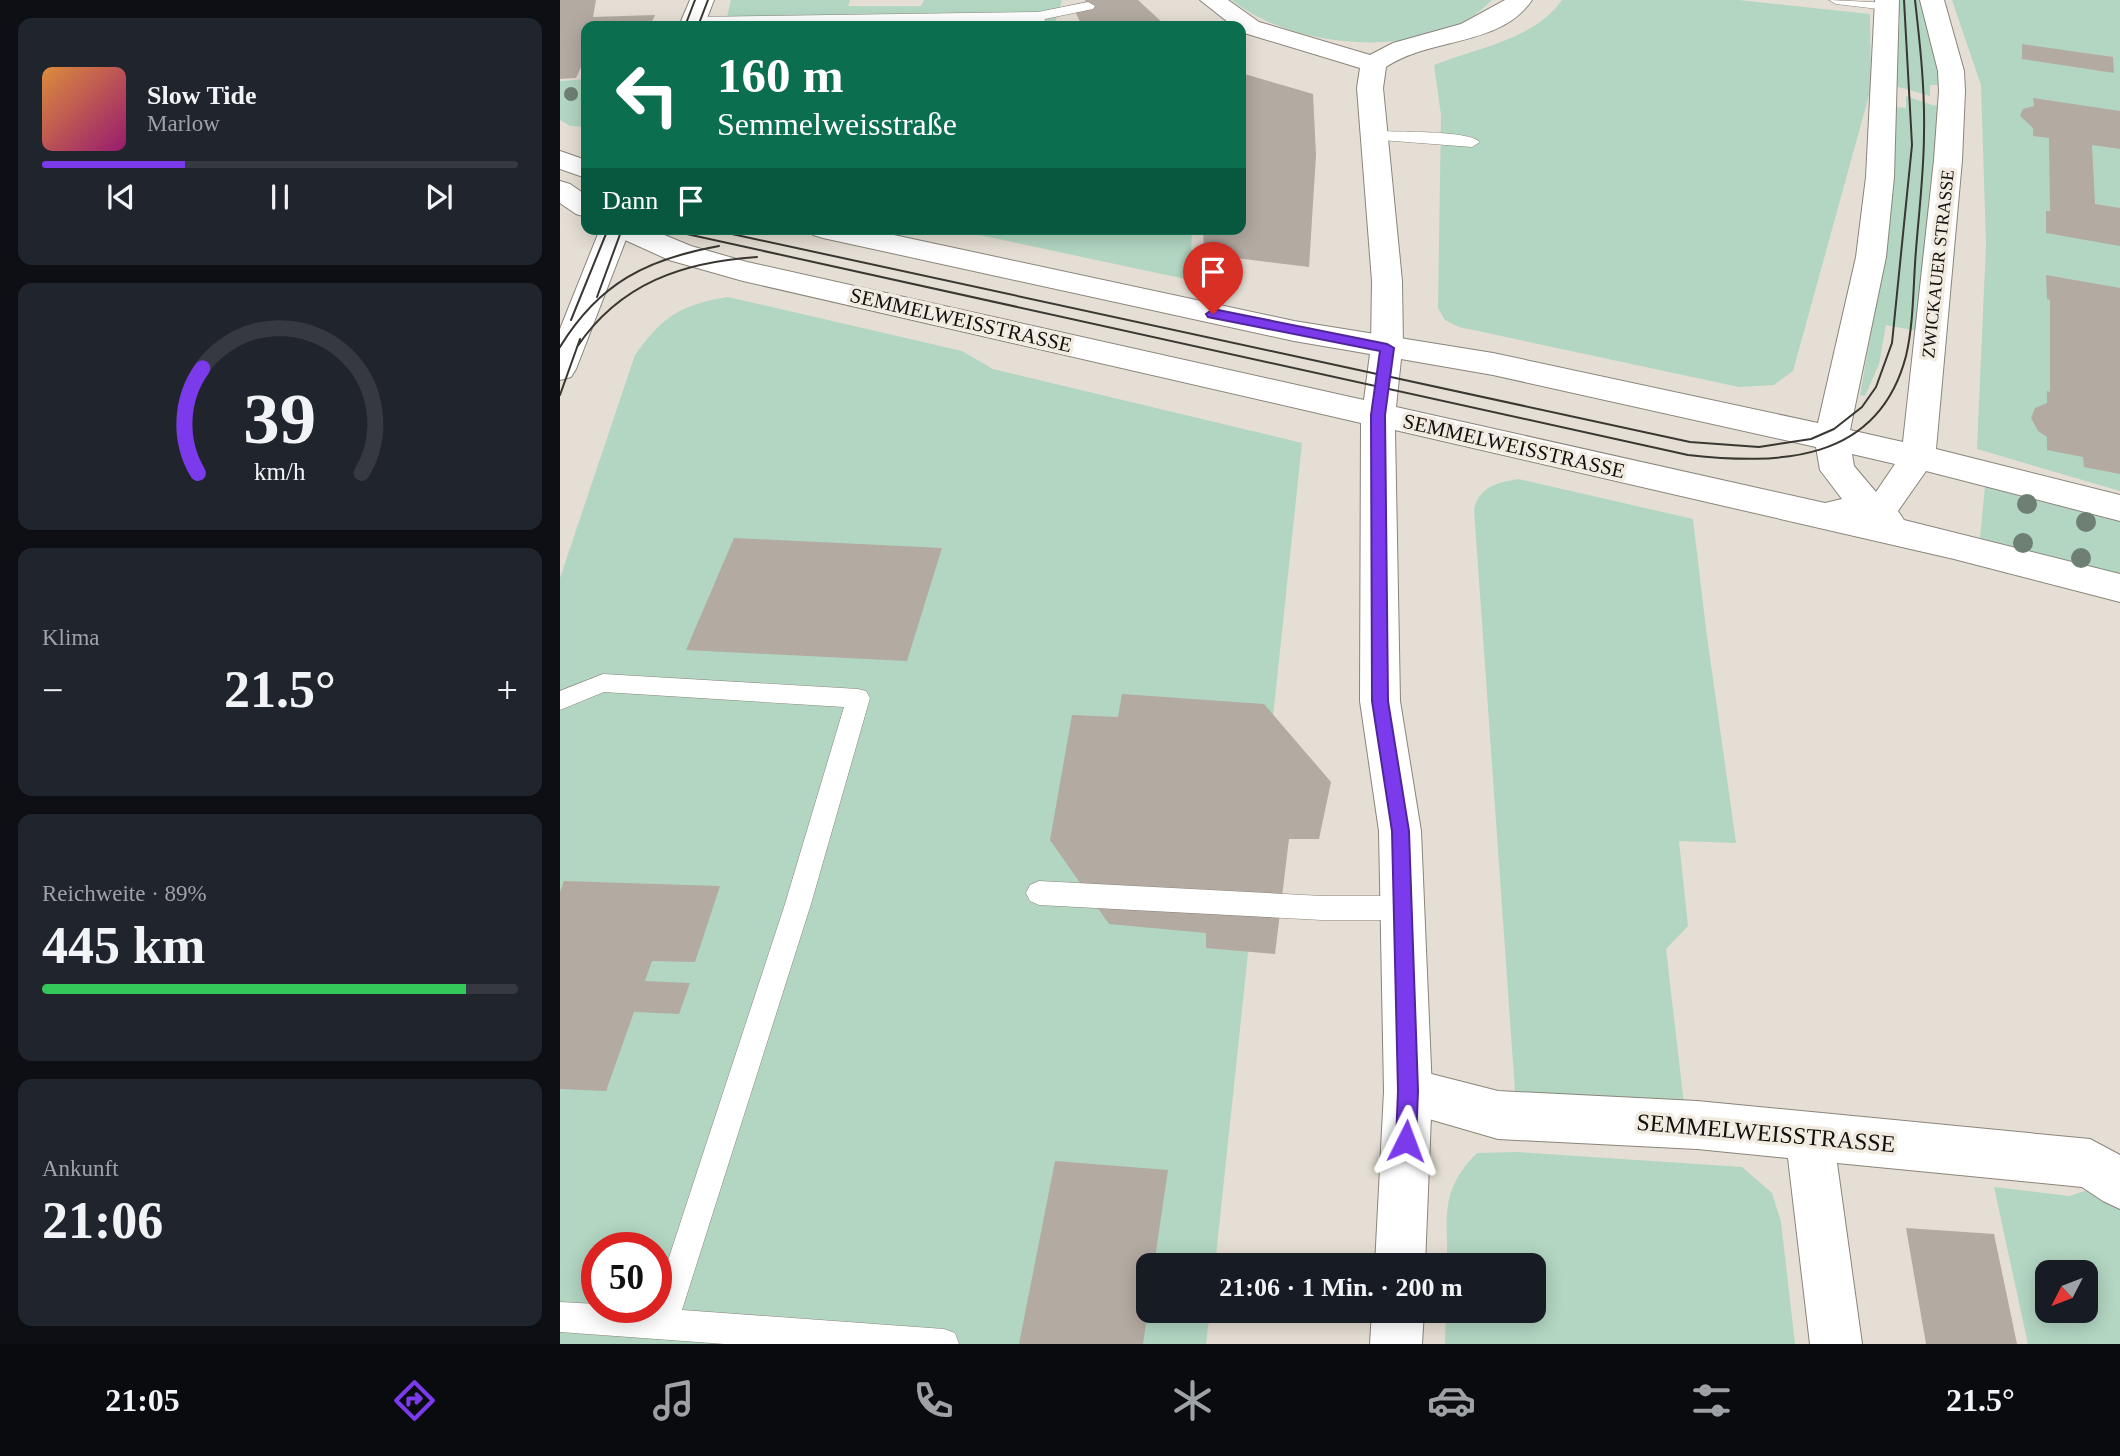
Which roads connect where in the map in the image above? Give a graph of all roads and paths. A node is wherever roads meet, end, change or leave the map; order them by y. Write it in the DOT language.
graph roads {
  1 [pos="1212,0"];
  2 [pos="1520,0"];
  3 [pos="1836,0"];
  4 [pos="1932,0"];
  5 [pos="1887,3"];
  6 [pos="1088,6"];
  7 [pos="696,16"];
  8 [pos="939,21"];
  9 [pos="1037,21"];
  10 [pos="1242,21"];
  11 [pos="1246,24"];
  12 [pos="1374,64"];
  13 [pos="1374,136"];
  14 [pos="1472,142"];
  15 [pos="560,159"];
  16 [pos="581,168"];
  17 [pos="560,190"];
  18 [pos="581,205"];
  19 [pos="613,235"];
  20 [pos="638,235"];
  21 [pos="851,235"];
  22 [pos="1387,348"];
  23 [pos="560,369"];
  24 [pos="1378,415"];
  25 [pos="1832,438"];
  26 [pos="1918,457"];
  27 [pos="1870,508"];
  28 [pos="2120,508"];
  29 [pos="1797,510"];
  30 [pos="1906,535"];
  31 [pos="2120,588"];
  32 [pos="560,701"];
  33 [pos="1039,893"];
  34 [pos="1401,908"];
  35 [pos="1408,1091"];
  36 [pos="1809,1135"];
  37 [pos="2120,1184"];
  38 [pos="1401,1253"];
  39 [pos="672,1295"];
  40 [pos="560,1317"];
  41 [pos="581,1318"];
  42 [pos="663,1323"];
  43 [pos="1397,1323"];
  44 [pos="944,1344"];
  45 [pos="1396,1344"];
  46 [pos="1836,1344"];
  1 -- 10 [label="main road"];
  2 -- 12 [label="main road"];
  3 -- 5 [label="lane"];
  4 -- 26 [label="main road, ZWICKAUER STRASSE"];
  5 -- 25 [label="main road"];
  6 -- 9 [label="lane"];
  7 -- 8 [label="lane"];
  8 -- 9 [label="lane"];
  11 -- 12 [label="main road"];
  12 -- 13 [label="main road"];
  13 -- 14 [label="lane"];
  13 -- 22 [label="main road"];
  15 -- 16 [label="main road"];
  17 -- 18 [label="main road"];
  19 -- 23 [label="main road"];
  20 -- 24 [label="main road, SEMMELWEISSTRASSE"];
  21 -- 22 [label="main road"];
  22 -- 24 [label="main road"];
  22 -- 25 [label="main road"];
  24 -- 29 [label="main road, SEMMELWEISSTRASSE"];
  24 -- 34 [label="main road"];
  25 -- 26 [label="main road"];
  25 -- 27 [label="main road"];
  26 -- 27 [label="main road, ZWICKAUER STRASSE"];
  26 -- 28 [label="main road"];
  27 -- 29 [label="main road, ZWICKAUER STRASSE"];
  27 -- 30 [label="main road"];
  29 -- 30 [label="main road, SEMMELWEISSTRASSE"];
  30 -- 31 [label="main road, SEMMELWEISSTRASSE"];
  32 -- 39 [label="lane"];
  33 -- 34 [label="lane"];
  34 -- 35 [label="main road"];
  35 -- 36 [label="main road, SEMMELWEISSTRASSE"];
  35 -- 38 [label="main road"];
  36 -- 37 [label="main road, SEMMELWEISSTRASSE"];
  36 -- 46 [label="main road"];
  40 -- 41 [label="lane"];
  42 -- 44 [label="lane"];
  43 -- 45 [label="main road"];
}
